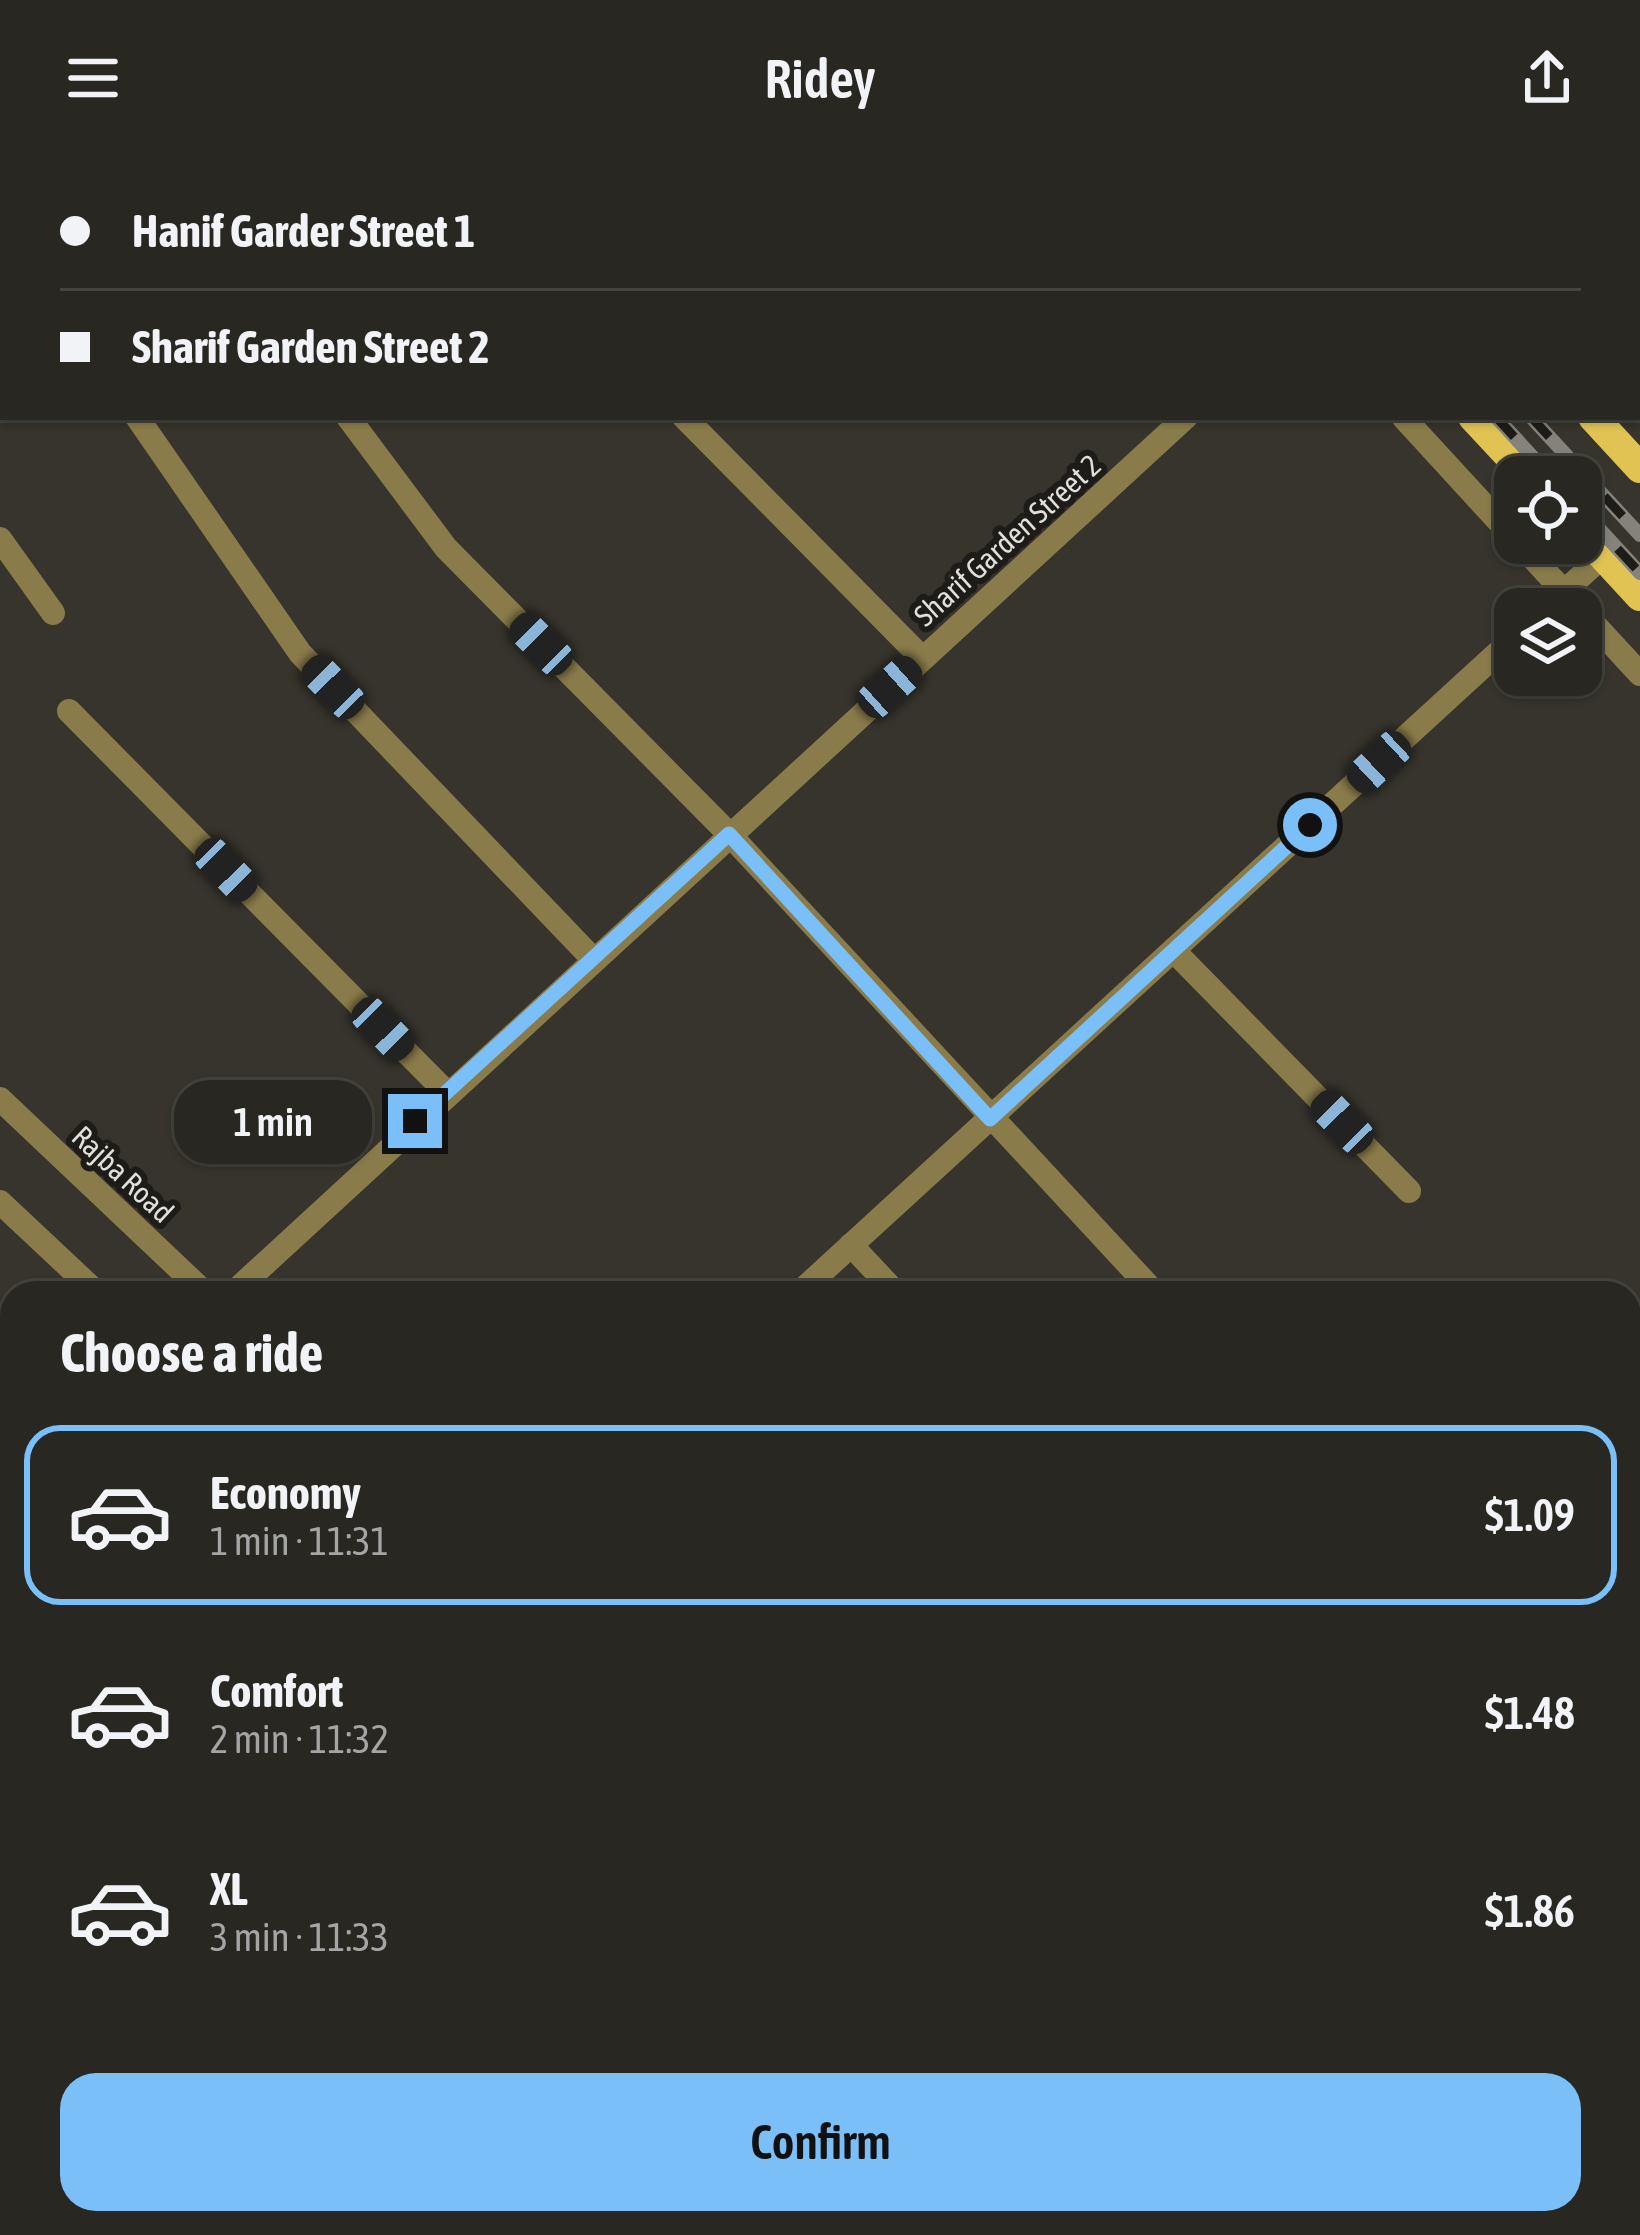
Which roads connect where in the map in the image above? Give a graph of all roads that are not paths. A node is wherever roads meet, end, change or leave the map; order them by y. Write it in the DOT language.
graph roads {
  1 [pos="139,420"];
  2 [pos="350,420"];
  3 [pos="687,420"];
  4 [pos="1183,420"];
  5 [pos="1406,420"];
  6 [pos="1476,420"];
  7 [pos="1596,420"];
  8 [pos="1509,456"];
  9 [pos="1640,468"];
  10 [pos="1494,516"];
  11 [pos="0,539"];
  12 [pos="1603,556"];
  13 [pos="1535,564"];
  14 [pos="1554,588"];
  15 [pos="1580,588"];
  16 [pos="1640,596"];
  17 [pos="53,613"];
  18 [pos="1602,638"];
  19 [pos="1494,656"];
  20 [pos="922,658"];
  21 [pos="1640,674"];
  22 [pos="69,711"];
  23 [pos="729,834"];
  24 [pos="1174,950"];
  25 [pos="592,958"];
  26 [pos="446,1092"];
  27 [pos="0,1100"];
  28 [pos="990,1119"];
  29 [pos="1408,1191"];
  30 [pos="0,1202"];
  31 [pos="851,1246"];
  32 [pos="84,1281"];
  33 [pos="192,1281"];
  34 [pos="246,1281"];
  35 [pos="812,1281"];
  36 [pos="885,1281"];
  37 [pos="1144,1281"];
  1 -- 25 [label="street"];
  2 -- 23 [label="street"];
  3 -- 20 [label="street"];
  4 -- 20 [label="street, Sharif Garden Street 2"];
  5 -- 10 [label="street"];
  6 -- 8 [label="main road"];
  7 -- 9 [label="main road"];
  11 -- 17 [label="street"];
  12 -- 15 [label="street"];
  12 -- 16 [label="main road"];
  13 -- 14 [label="street"];
  18 -- 21 [label="street"];
  19 -- 24 [label="street"];
  20 -- 23 [label="street, Sharif Garden Street 2"];
  22 -- 26 [label="street"];
  23 -- 25 [label="street, Sharif Garden Street 2"];
  23 -- 28 [label="street"];
  24 -- 28 [label="street"];
  24 -- 29 [label="street"];
  25 -- 26 [label="street, Sharif Garden Street 2"];
  26 -- 34 [label="street, Sharif Garden Street 2"];
  27 -- 33 [label="street, Rajba Road"];
  28 -- 31 [label="street"];
  28 -- 37 [label="street"];
  30 -- 32 [label="street"];
  31 -- 35 [label="street"];
  31 -- 36 [label="street"];
}
